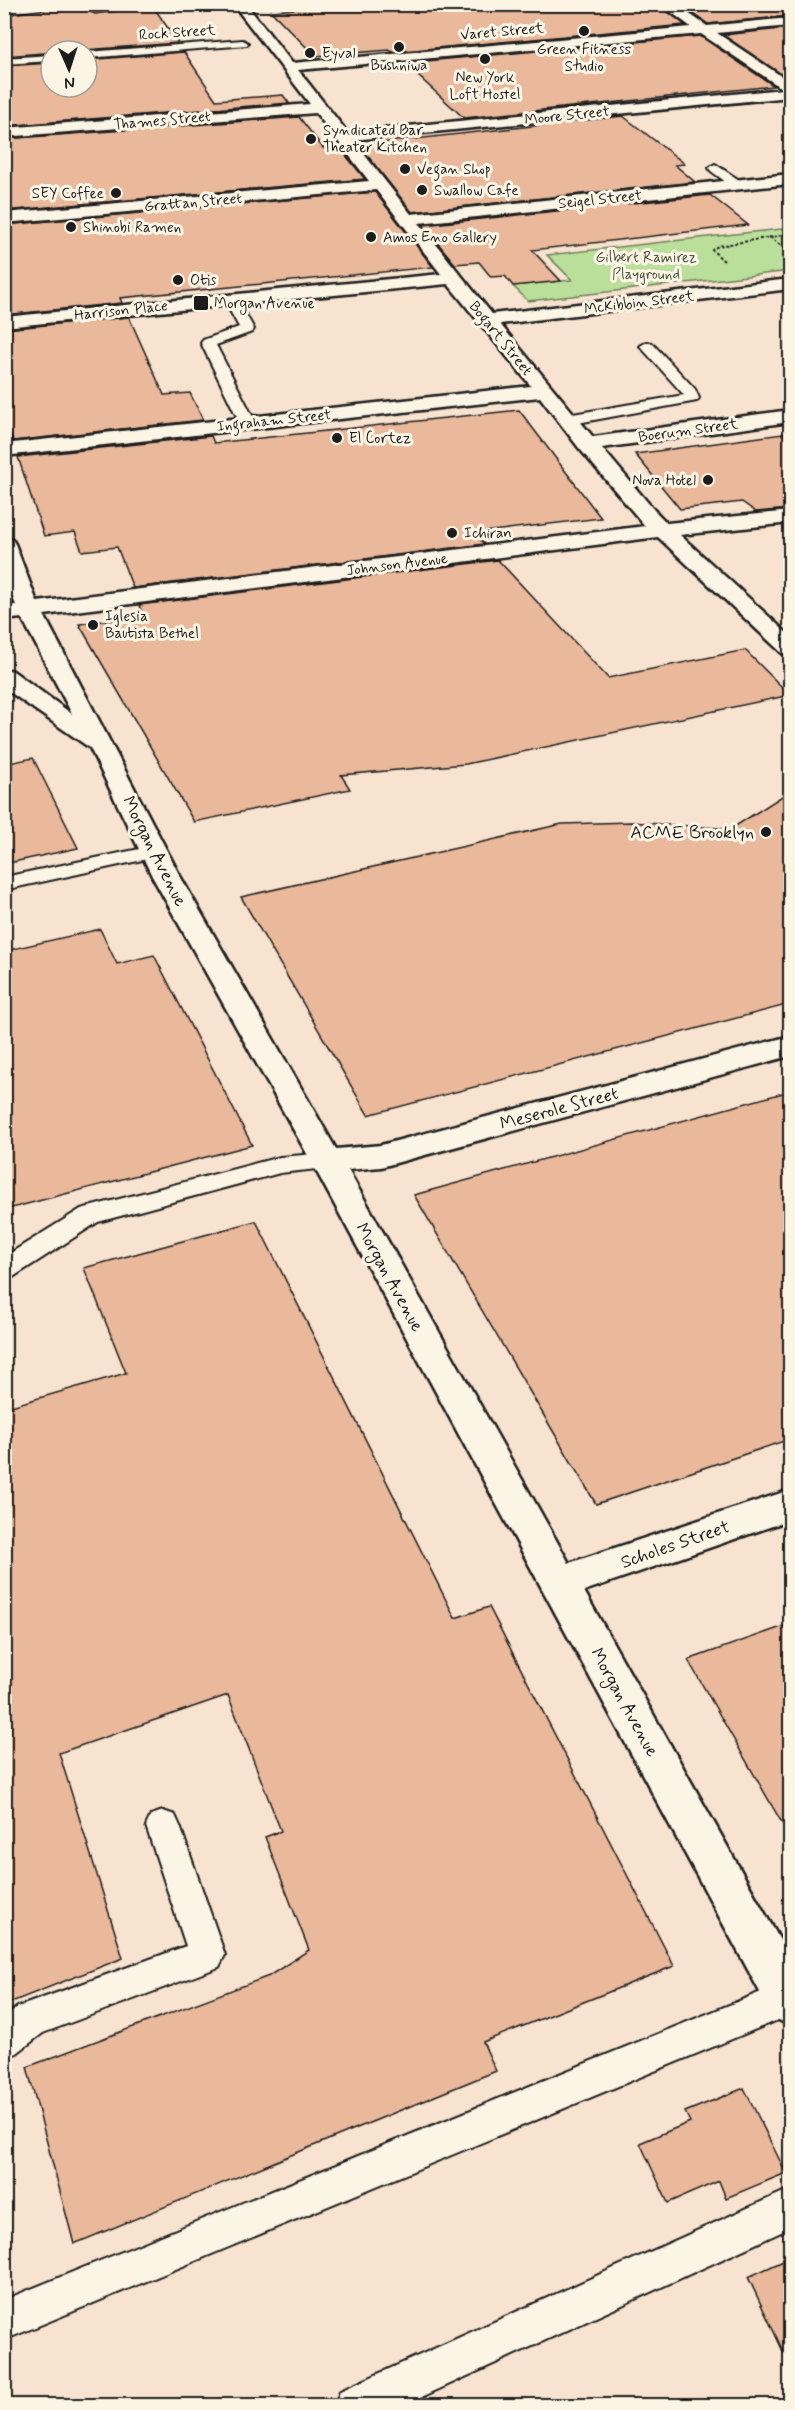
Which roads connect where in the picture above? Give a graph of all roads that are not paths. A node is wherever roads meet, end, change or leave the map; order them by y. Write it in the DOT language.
graph roads {
  1 [pos="13,4"];
  2 [pos="666,4"];
  3 [pos="262,5"];
  4 [pos="4,6"];
  5 [pos="240,6"];
  6 [pos="790,22"];
  7 [pos="704,30"];
  8 [pos="269,41"];
  9 [pos="243,43"];
  10 [pos="99,54"];
  11 [pos="39,59"];
  12 [pos="4,61"];
  13 [pos="288,67"];
  14 [pos="790,88"];
  15 [pos="790,93"];
  16 [pos="320,108"];
  17 [pos="4,133"];
  18 [pos="343,136"];
  19 [pos="715,168"];
  20 [pos="790,179"];
  21 [pos="381,185"];
  22 [pos="738,185"];
  23 [pos="4,218"];
  24 [pos="409,219"];
  25 [pos="453,278"];
  26 [pos="790,284"];
  27 [pos="231,300"];
  28 [pos="487,320"];
  29 [pos="4,322"];
  30 [pos="647,346"];
  31 [pos="543,391"];
  32 [pos="790,416"];
  33 [pos="567,420"];
  34 [pos="248,423"];
  35 [pos="586,444"];
  36 [pos="4,450"];
  37 [pos="790,517"];
  38 [pos="662,530"];
  39 [pos="4,544"];
  40 [pos="30,610"];
  41 [pos="4,613"];
  42 [pos="790,648"];
  43 [pos="4,676"];
  44 [pos="102,747"];
  45 [pos="154,852"];
  46 [pos="4,884"];
  47 [pos="790,1046"];
  48 [pos="327,1161"];
  49 [pos="4,1270"];
  50 [pos="790,1504"];
  51 [pos="559,1583"];
  52 [pos="163,1826"];
  53 [pos="789,2000"];
  54 [pos="4,2040"];
  55 [pos="790,2208"];
  56 [pos="4,2319"];
  57 [pos="355,2406"];
  1 -- 4 [label="street"];
  2 -- 7 [label="street"];
  3 -- 5 [label="street"];
  5 -- 8 [label="street, Bogart Street"];
  6 -- 7 [label="street, Varet Street"];
  7 -- 13 [label="street, Varet Street"];
  7 -- 14 [label="street"];
  8 -- 9 [label="street, Rock Street"];
  8 -- 13 [label="street, Bogart Street"];
  9 -- 10 [label="lane, Rock Street"];
  11 -- 12 [label="lane"];
  13 -- 16 [label="street, Bogart Street"];
  15 -- 18 [label="street, Moore Street"];
  16 -- 17 [label="street, Thames Street"];
  16 -- 18 [label="street, Bogart Street"];
  18 -- 21 [label="street, Bogart Street"];
  19 -- 22 [label="lane"];
  20 -- 22 [label="street, Seigel Street"];
  21 -- 23 [label="street, Grattan Street"];
  21 -- 24 [label="street, Bogart Street"];
  22 -- 24 [label="street, Seigel Street"];
  24 -- 25 [label="street, Bogart Street"];
  25 -- 27 [label="street, Harrison Place"];
  25 -- 28 [label="street, Bogart Street"];
  26 -- 28 [label="street, McKibbin Street"];
  27 -- 29 [label="street, Harrison Place"];
  27 -- 34 [label="lane"];
  28 -- 31 [label="street, Bogart Street"];
  30 -- 33 [label="lane"];
  31 -- 33 [label="street, Bogart Street"];
  31 -- 34 [label="street, Ingraham Street"];
  32 -- 35 [label="street, Boerum Street"];
  33 -- 35 [label="street, Bogart Street"];
  34 -- 36 [label="street, Ingraham Street"];
  35 -- 38 [label="street, Bogart Street"];
  37 -- 38 [label="street, Johnson Avenue"];
  38 -- 40 [label="street, Johnson Avenue"];
  38 -- 42 [label="street, Bogart Street"];
  39 -- 40 [label="street, Morgan Avenue"];
  40 -- 41 [label="street, Johnson Avenue"];
  40 -- 44 [label="street, Morgan Avenue"];
  43 -- 44 [label="street"];
  44 -- 45 [label="street, Morgan Avenue"];
  45 -- 46 [label="lane"];
  45 -- 48 [label="street, Morgan Avenue"];
  47 -- 48 [label="street, Meserole Street"];
  48 -- 49 [label="lane"];
  48 -- 51 [label="street, Morgan Avenue"];
  50 -- 51 [label="street, Scholes Street"];
  51 -- 53 [label="street, Morgan Avenue"];
  52 -- 54 [label="lane"];
  53 -- 56 [label="lane"];
  55 -- 57 [label="lane"];
}
